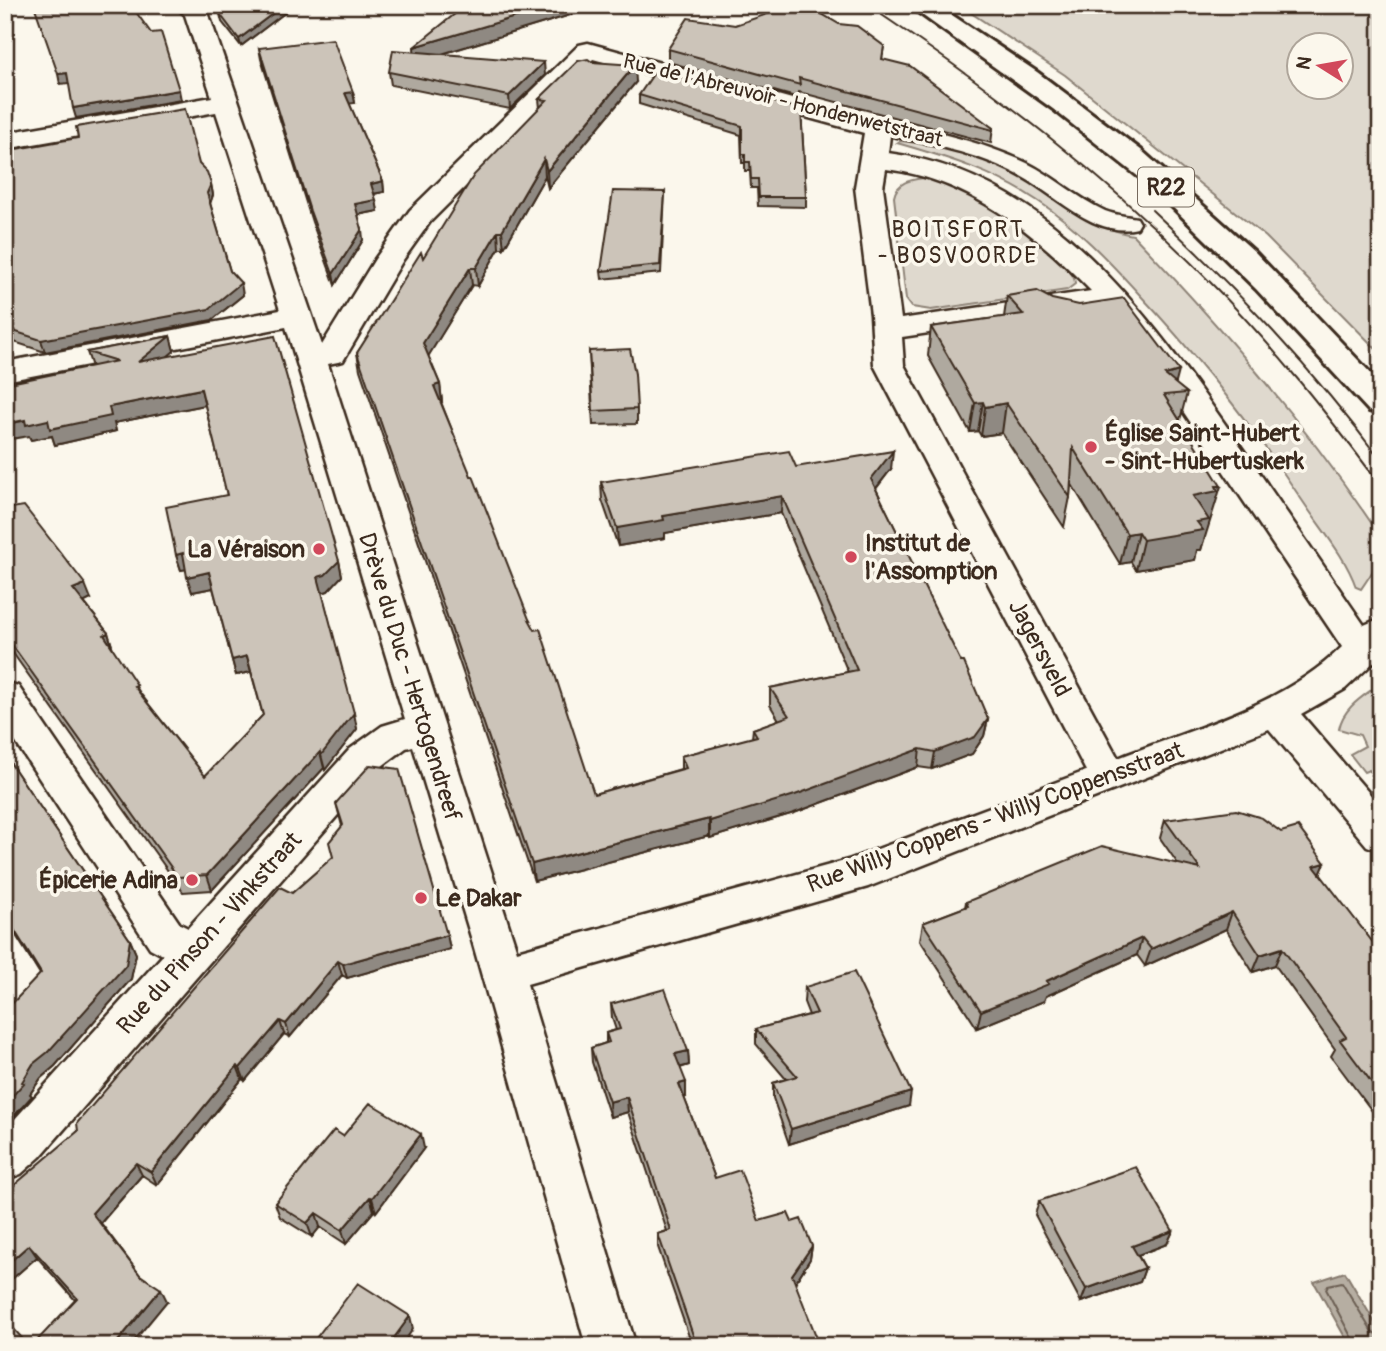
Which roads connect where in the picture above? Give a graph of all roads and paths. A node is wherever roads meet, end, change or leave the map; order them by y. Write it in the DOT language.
graph roads {
  1 [pos="920,5"];
  2 [pos="196,8"];
  3 [pos="224,103"];
  4 [pos="878,127"];
  5 [pos="5,141"];
  6 [pos="874,159"];
  7 [pos="1129,223"];
  8 [pos="1114,297"];
  9 [pos="297,316"];
  10 [pos="887,330"];
  11 [pos="310,359"];
  12 [pos="5,372"];
  13 [pos="1381,404"];
  14 [pos="1372,640"];
  15 [pos="5,696"];
  16 [pos="1276,710"];
  17 [pos="427,729"];
  18 [pos="1109,778"];
  19 [pos="1381,835"];
  20 [pos="193,950"];
  21 [pos="501,973"];
  22 [pos="5,1159"];
  23 [pos="611,1346"];
  1 -- 13 [label="main road, R22"];
  2 -- 3 [label="street, Drève du Duc - Hertogendreef"];
  3 -- 5 [label="street"];
  3 -- 9 [label="street, Drève du Duc - Hertogendreef"];
  4 -- 6 [label="street, Jagersveld"];
  4 -- 7 [label="street, Rue de l'Abreuvoir - Hondenwetstraat"];
  4 -- 11 [label="street, Rue de l'Abreuvoir - Hondenwetstraat"];
  6 -- 8 [label="street"];
  6 -- 10 [label="street, Jagersveld"];
  8 -- 10 [label="street"];
  8 -- 14 [label="street"];
  9 -- 11 [label="street, Drève du Duc - Hertogendreef"];
  9 -- 12 [label="street"];
  10 -- 18 [label="street, Jagersveld"];
  11 -- 17 [label="street, Drève du Duc - Hertogendreef"];
  14 -- 16 [label="street, Rue Willy Coppens - Willy Coppensstraat"];
  15 -- 20 [label="street"];
  16 -- 18 [label="street, Rue Willy Coppens - Willy Coppensstraat"];
  16 -- 19 [label="street"];
  17 -- 20 [label="street, Rue du Pinson - Vinkstraat"];
  17 -- 21 [label="street, Drève du Duc - Hertogendreef"];
  18 -- 21 [label="street, Rue Willy Coppens - Willy Coppensstraat"];
  20 -- 22 [label="street, Rue du Pinson - Vinkstraat"];
  21 -- 23 [label="street, Drève du Duc - Hertogendreef"];
}
